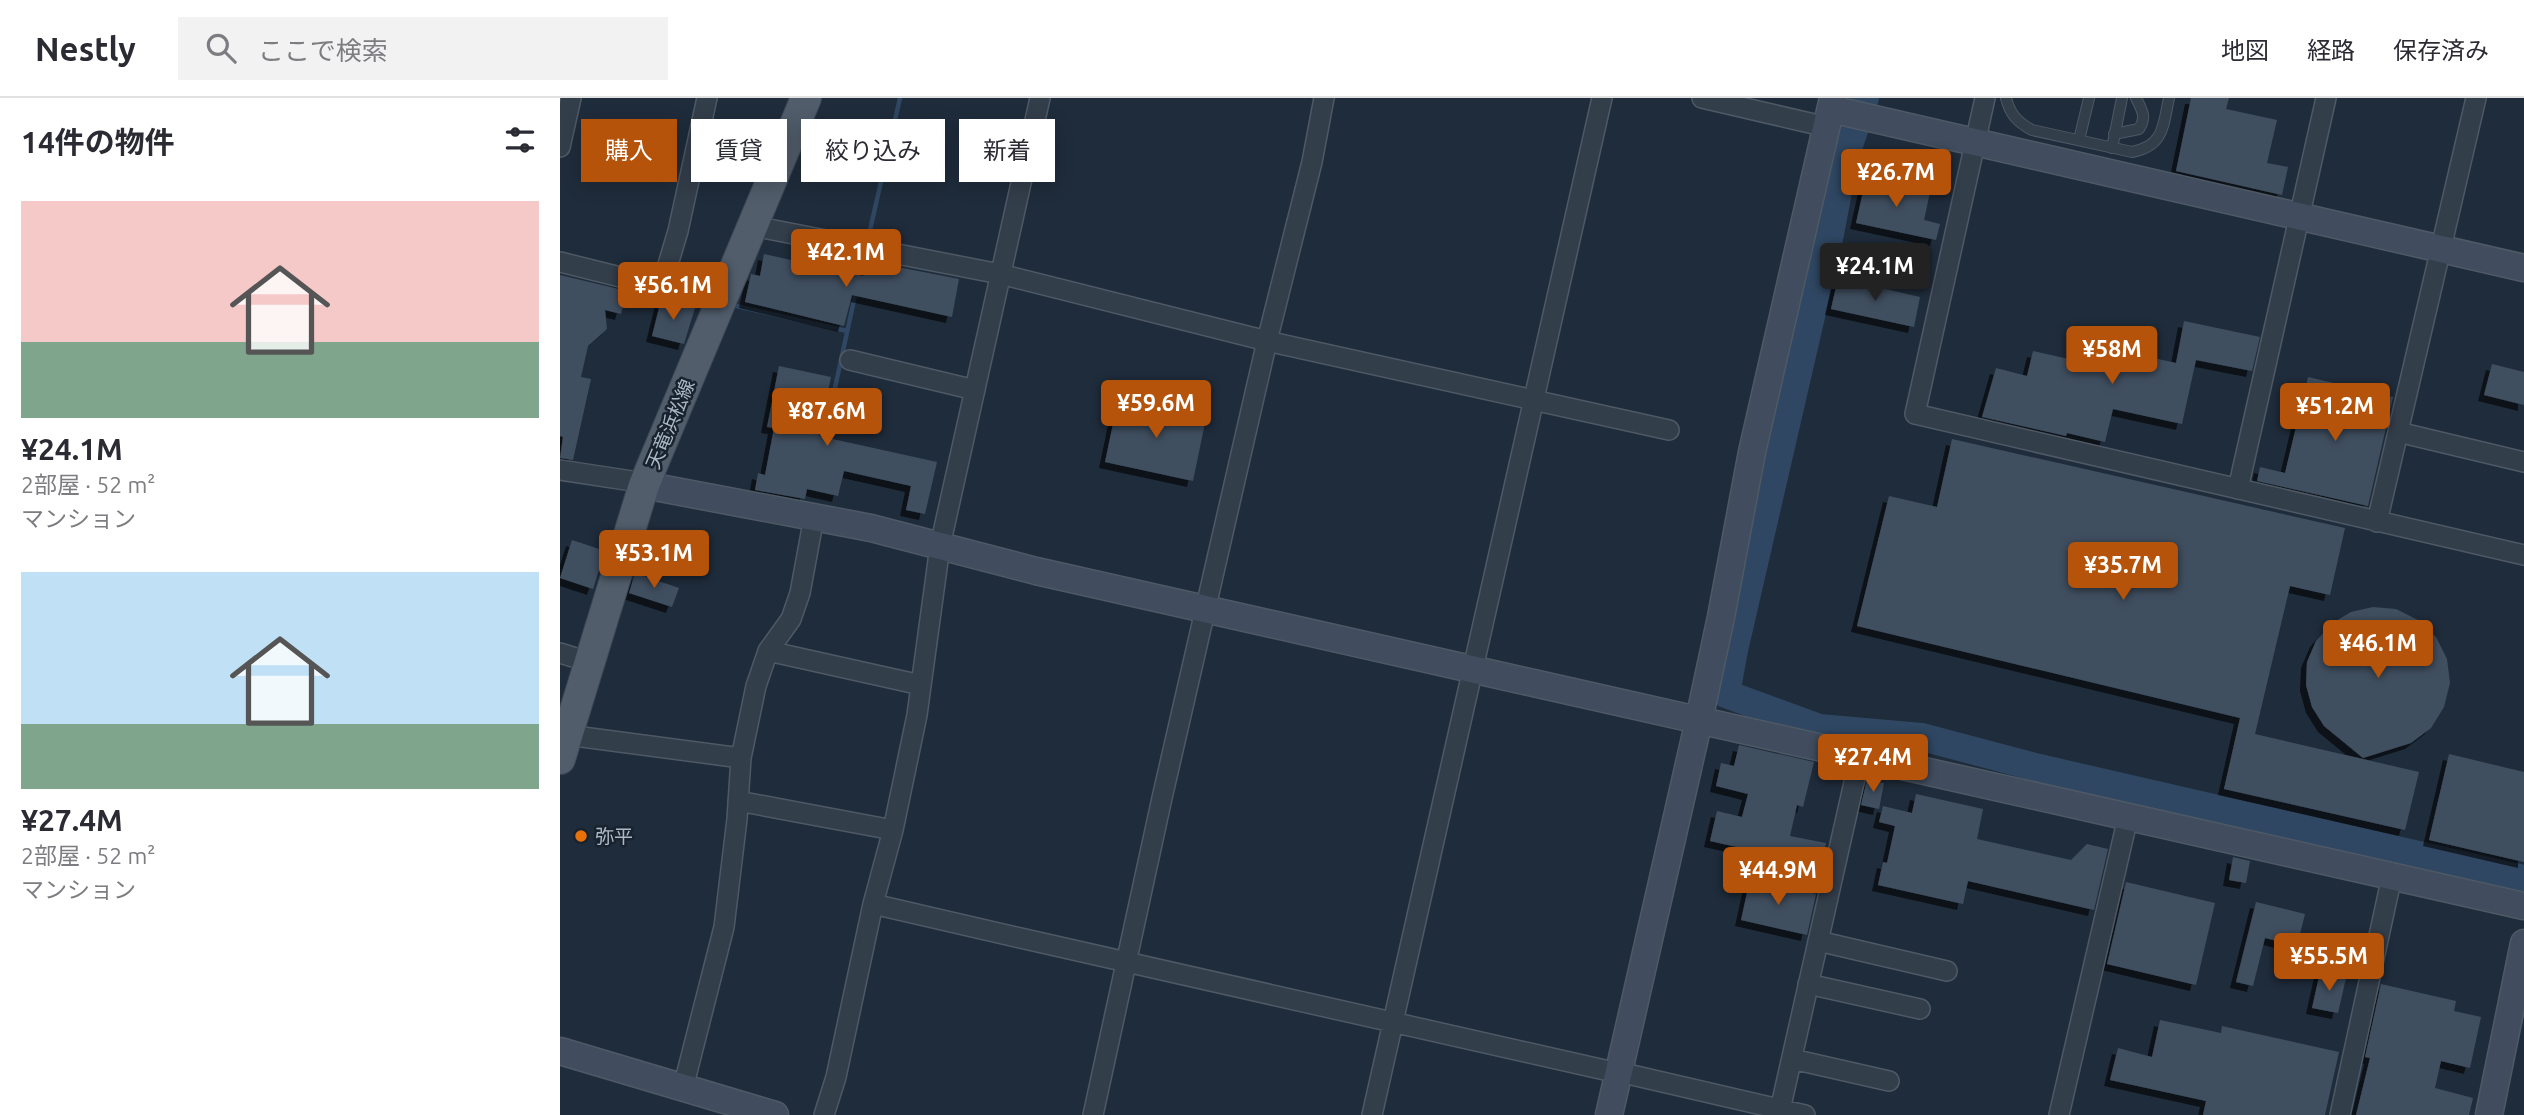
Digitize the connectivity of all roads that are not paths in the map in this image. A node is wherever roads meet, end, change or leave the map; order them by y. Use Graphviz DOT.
graph roads {
  1 [pos="571,98"];
  2 [pos="707,98"];
  3 [pos="806,98"];
  4 [pos="1040,98"];
  5 [pos="1324,98"];
  6 [pos="1602,98"];
  7 [pos="1702,98"];
  8 [pos="1985,98"];
  9 [pos="2006,98"];
  10 [pos="2089,98"];
  11 [pos="2122,98"];
  12 [pos="2136,98"];
  13 [pos="2169,98"];
  14 [pos="2326,98"];
  15 [pos="2476,98"];
  16 [pos="1842,113"];
  17 [pos="2114,134"];
  18 [pos="2079,140"];
  19 [pos="1975,142"];
  20 [pos="560,147"];
  21 [pos="2112,148"];
  22 [pos="2299,217"];
  23 [pos="753,226"];
  24 [pos="2441,248"];
  25 [pos="560,262"];
  26 [pos="2524,268"];
  27 [pos="1000,274"];
  28 [pos="661,288"];
  29 [pos="721,302"];
  30 [pos="1267,341"];
  31 [pos="850,360"];
  32 [pos="975,390"];
  33 [pos="1533,400"];
  34 [pos="1669,430"];
  35 [pos="2398,432"];
  36 [pos="2524,462"];
  37 [pos="560,470"];
  38 [pos="644,485"];
  39 [pos="2238,489"];
  40 [pos="814,517"];
  41 [pos="2377,522"];
  42 [pos="940,546"];
  43 [pos="2524,555"];
  44 [pos="1206,608"];
  45 [pos="768,652"];
  46 [pos="560,653"];
  47 [pos="589,662"];
  48 [pos="1472,668"];
  49 [pos="921,685"];
  50 [pos="1699,720"];
  51 [pos="563,747"];
  52 [pos="1860,757"];
  53 [pos="741,758"];
  54 [pos="738,801"];
  55 [pos="2128,817"];
  56 [pos="894,830"];
  57 [pos="2392,876"];
  58 [pos="873,904"];
  59 [pos="2524,906"];
  60 [pos="1818,941"];
  61 [pos="2524,943"];
  62 [pos="1126,963"];
  63 [pos="1947,971"];
  64 [pos="1808,984"];
  65 [pos="1920,1009"];
  66 [pos="1392,1021"];
  67 [pos="560,1052"];
  68 [pos="1792,1059"];
  69 [pos="1626,1074"];
  70 [pos="1889,1081"];
  71 [pos="683,1088"];
  72 [pos="1780,1110"];
  73 [pos="775,1115"];
  74 [pos="824,1115"];
  75 [pos="1093,1115"];
  76 [pos="1372,1115"];
  77 [pos="1609,1115"];
  78 [pos="1805,1115"];
  79 [pos="2059,1115"];
  80 [pos="2340,1115"];
  81 [pos="2489,1115"];
  1 -- 20 [label="street"];
  2 -- 28 [label="street"];
  3 -- 23 [label="main road, 天竜浜松線"];
  4 -- 27 [label="street"];
  5 -- 30 [label="street"];
  6 -- 33 [label="street"];
  7 -- 16 [label="street"];
  8 -- 19 [label="street"];
  9 -- 18 [label="lane"];
  10 -- 18 [label="lane"];
  11 -- 17 [label="lane"];
  12 -- 17 [label="lane"];
  13 -- 21 [label="lane"];
  14 -- 22 [label="street"];
  15 -- 24 [label="street"];
  16 -- 19 [label="street"];
  16 -- 50 [label="street"];
  17 -- 21 [label="lane"];
  18 -- 21 [label="lane"];
  19 -- 22 [label="street"];
  19 -- 39 [label="street"];
  22 -- 24 [label="street"];
  22 -- 39 [label="street"];
  23 -- 27 [label="street"];
  23 -- 29 [label="main road, 天竜浜松線"];
  24 -- 26 [label="street"];
  24 -- 35 [label="street"];
  25 -- 28 [label="street"];
  27 -- 30 [label="street"];
  27 -- 32 [label="street"];
  28 -- 29 [label="street"];
  29 -- 38 [label="main road, 天竜浜松線"];
  30 -- 33 [label="street"];
  30 -- 44 [label="street"];
  31 -- 32 [label="street"];
  32 -- 42 [label="street"];
  33 -- 34 [label="street"];
  33 -- 48 [label="street"];
  35 -- 36 [label="street"];
  35 -- 41 [label="street"];
  37 -- 38 [label="street"];
  38 -- 40 [label="street"];
  38 -- 47 [label="main road, 天竜浜松線"];
  39 -- 41 [label="street"];
  40 -- 42 [label="street"];
  40 -- 45 [label="street"];
  41 -- 43 [label="street"];
  42 -- 44 [label="street"];
  42 -- 49 [label="street"];
  44 -- 48 [label="street"];
  44 -- 62 [label="street"];
  45 -- 49 [label="street"];
  45 -- 53 [label="street"];
  46 -- 47 [label="street"];
  47 -- 51 [label="main road, 天竜浜松線"];
  48 -- 50 [label="street"];
  48 -- 66 [label="street"];
  49 -- 56 [label="street"];
  50 -- 52 [label="street"];
  50 -- 69 [label="street"];
  51 -- 53 [label="street"];
  52 -- 55 [label="street"];
  52 -- 60 [label="street"];
  53 -- 54 [label="street"];
  54 -- 56 [label="street"];
  54 -- 71 [label="street"];
  55 -- 57 [label="street"];
  55 -- 79 [label="street"];
  56 -- 58 [label="street"];
  57 -- 59 [label="street"];
  57 -- 80 [label="street"];
  58 -- 62 [label="street"];
  58 -- 74 [label="street"];
  60 -- 63 [label="street"];
  60 -- 64 [label="street"];
  61 -- 81 [label="street"];
  62 -- 66 [label="street"];
  62 -- 75 [label="street"];
  64 -- 65 [label="street"];
  64 -- 68 [label="street"];
  66 -- 69 [label="street"];
  66 -- 76 [label="street"];
  67 -- 71 [label="street"];
  68 -- 70 [label="street"];
  68 -- 72 [label="street"];
  69 -- 72 [label="street"];
  69 -- 77 [label="street"];
  71 -- 73 [label="street"];
  72 -- 78 [label="street"];
}
